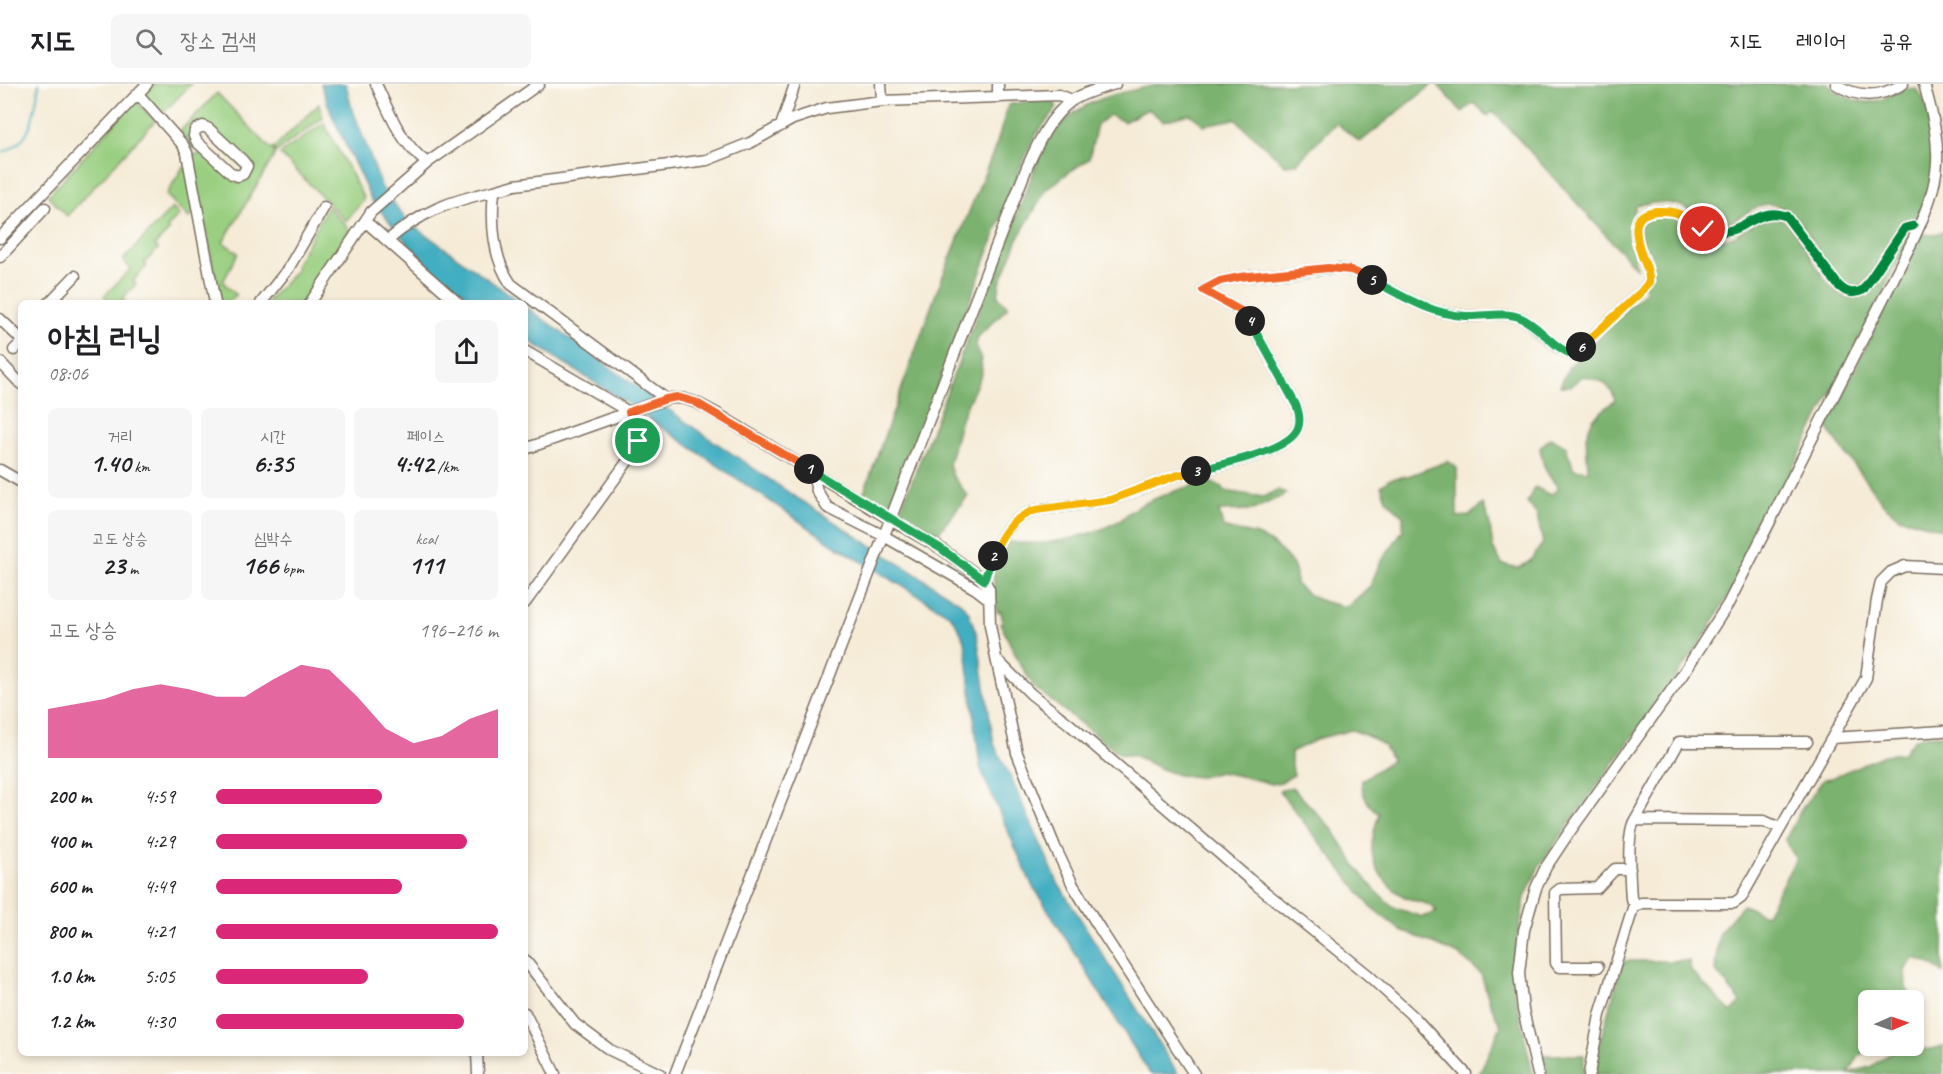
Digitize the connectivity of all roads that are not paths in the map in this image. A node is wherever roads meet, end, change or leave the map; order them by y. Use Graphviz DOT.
graph roads {
  1 [pos="147,84"];
  2 [pos="376,84"];
  3 [pos="539,84"];
  4 [pos="795,84"];
  5 [pos="881,84"];
  6 [pos="998,84"];
  7 [pos="1115,84"];
  8 [pos="1836,84"];
  9 [pos="1903,84"];
  10 [pos="1924,84"];
  11 [pos="138,94"];
  12 [pos="998,97"];
  13 [pos="1072,100"];
  14 [pos="882,101"];
  15 [pos="781,126"];
  16 [pos="206,150"];
  17 [pos="187,153"];
  18 [pos="427,163"];
  19 [pos="494,190"];
  20 [pos="324,207"];
  21 [pos="45,208"];
  22 [pos="368,216"];
  23 [pos="1914,226"];
  24 [pos="391,237"];
  25 [pos="0,238"];
  26 [pos="0,257"];
  27 [pos="75,276"];
  28 [pos="52,300"];
  29 [pos="214,300"];
  30 [pos="263,300"];
  31 [pos="312,300"];
  32 [pos="455,300"];
  33 [pos="0,319"];
  34 [pos="18,343"];
  35 [pos="528,353"];
  36 [pos="0,362"];
  37 [pos="18,381"];
  38 [pos="663,400"];
  39 [pos="632,411"];
  40 [pos="528,448"];
  41 [pos="0,470"];
  42 [pos="812,471"];
  43 [pos="18,480"];
  44 [pos="891,520"];
  45 [pos="884,536"];
  46 [pos="1943,568"];
  47 [pos="984,580"];
  48 [pos="528,599"];
  49 [pos="989,599"];
  50 [pos="996,658"];
  51 [pos="1943,731"];
  52 [pos="1832,738"];
  53 [pos="1807,742"];
  54 [pos="1635,820"];
  55 [pos="1780,828"];
  56 [pos="1630,869"];
  57 [pos="1637,905"];
  58 [pos="528,964"];
  59 [pos="1598,967"];
  60 [pos="528,1019"];
  61 [pos="477,1056"];
  62 [pos="478,1074"];
  63 [pos="555,1074"];
  64 [pos="660,1074"];
  65 [pos="675,1074"];
  66 [pos="1194,1074"];
  67 [pos="1466,1074"];
  68 [pos="1538,1074"];
  69 [pos="1589,1074"];
  1 -- 11 [label="street"];
  2 -- 18 [label="street"];
  3 -- 18 [label="street"];
  4 -- 15 [label="street"];
  5 -- 14 [label="street"];
  6 -- 12 [label="street"];
  7 -- 13 [label="street"];
  8 -- 9 [label="street"];
  10 -- 68 [label="street"];
  11 -- 17 [label="street"];
  11 -- 25 [label="street"];
  12 -- 13 [label="street"];
  12 -- 14 [label="street"];
  13 -- 44 [label="street"];
  14 -- 15 [label="street"];
  15 -- 19 [label="street"];
  16 -- 16 [label="street"];
  16 -- 17 [label="street"];
  17 -- 29 [label="street"];
  18 -- 22 [label="street"];
  19 -- 24 [label="street"];
  19 -- 38 [label="street"];
  20 -- 30 [label="street"];
  21 -- 26 [label="street"];
  22 -- 24 [label="street"];
  22 -- 31 [label="street"];
  23 -- 47 [label="street"];
  24 -- 32 [label="street"];
  27 -- 28 [label="street"];
  33 -- 34 [label="street"];
  35 -- 39 [label="street"];
  36 -- 37 [label="street"];
  38 -- 39 [label="street"];
  38 -- 42 [label="street"];
  39 -- 40 [label="street"];
  39 -- 48 [label="street"];
  41 -- 43 [label="street"];
  42 -- 44 [label="street"];
  42 -- 45 [label="street"];
  44 -- 45 [label="street"];
  44 -- 47 [label="street"];
  45 -- 49 [label="street"];
  45 -- 65 [label="street"];
  46 -- 52 [label="street"];
  47 -- 49 [label="street"];
  49 -- 50 [label="street"];
  50 -- 66 [label="street"];
  50 -- 67 [label="street"];
  51 -- 52 [label="street"];
  52 -- 55 [label="street"];
  53 -- 54 [label="street"];
  54 -- 55 [label="street"];
  54 -- 56 [label="street"];
  55 -- 57 [label="street"];
  56 -- 57 [label="street"];
  56 -- 59 [label="street"];
  57 -- 69 [label="street"];
  58 -- 64 [label="street"];
  60 -- 63 [label="street"];
  61 -- 62 [label="street"];
}
